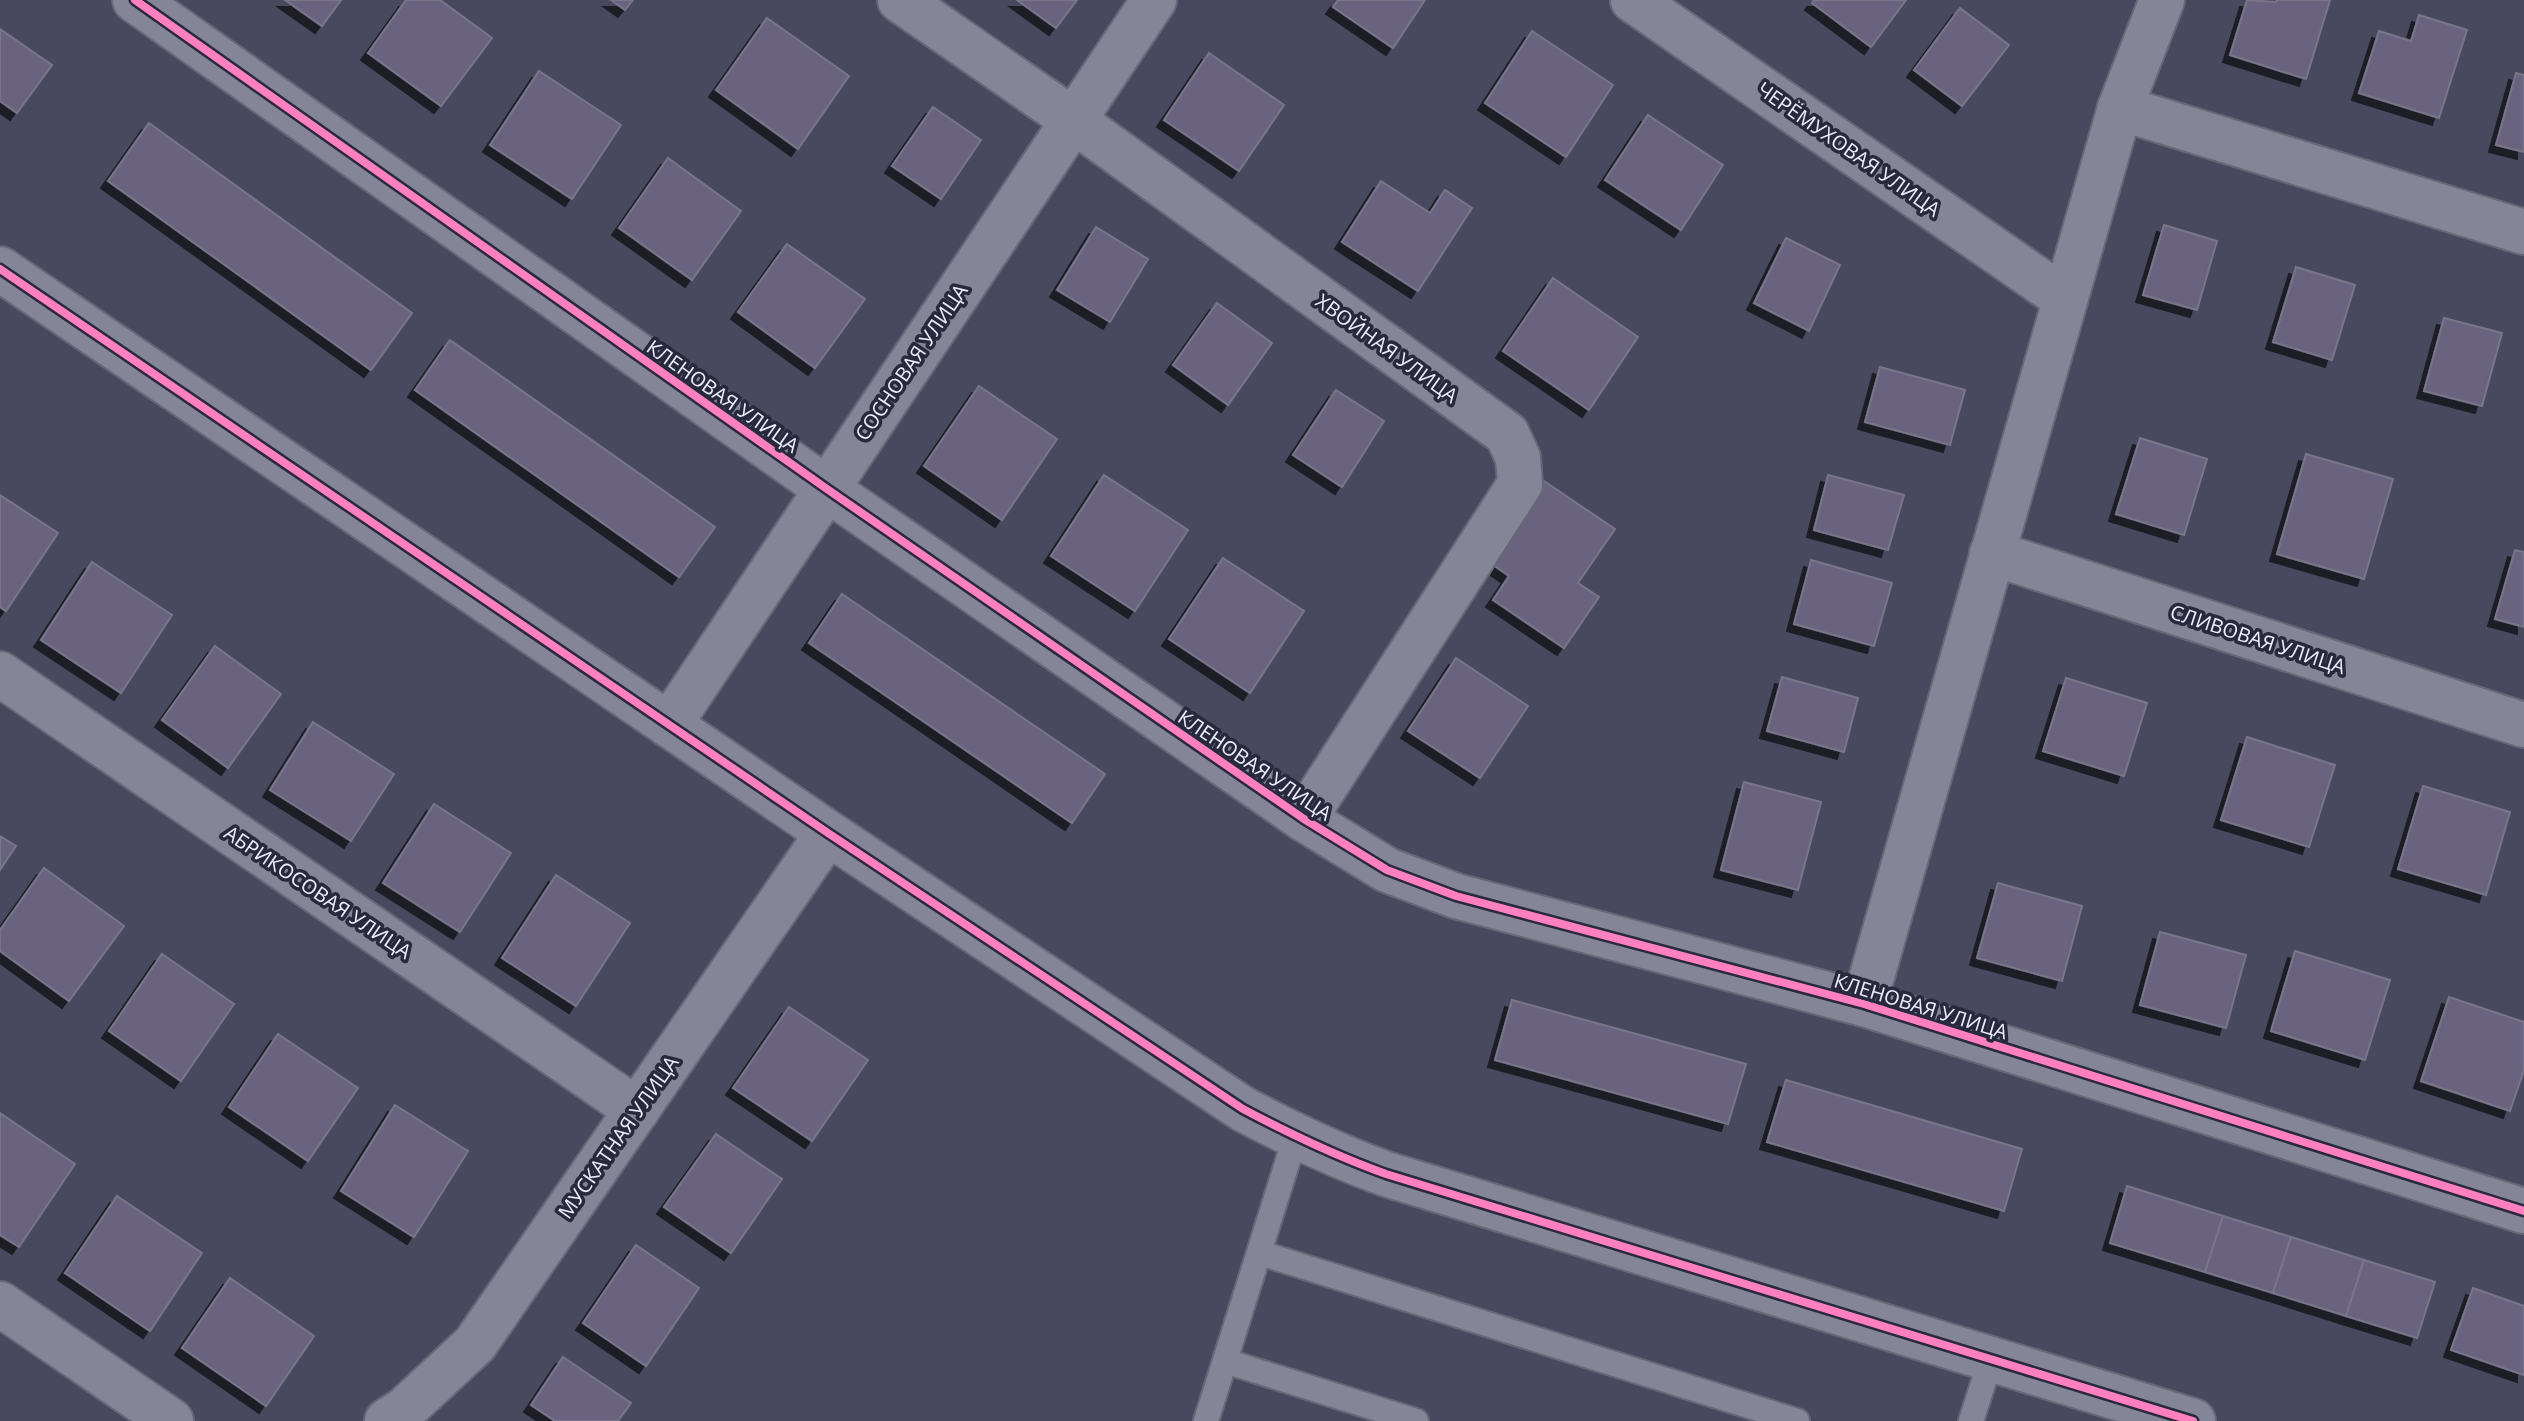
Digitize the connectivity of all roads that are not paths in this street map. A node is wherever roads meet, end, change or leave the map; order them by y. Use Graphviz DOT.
graph roads {
  1 [pos="135,0"];
  2 [pos="900,0"];
  3 [pos="1154,0"];
  4 [pos="1633,0"];
  5 [pos="2162,0"];
  6 [pos="2120,108"];
  7 [pos="1073,120"];
  8 [pos="2524,232"];
  9 [pos="0,269"];
  10 [pos="2064,298"];
  11 [pos="827,489"];
  12 [pos="1992,553"];
  13 [pos="0,674"];
  14 [pos="669,725"];
  15 [pos="2524,725"];
  16 [pos="1304,819"];
  17 [pos="828,833"];
  18 [pos="1864,1004"];
  19 [pos="637,1110"];
  20 [pos="1295,1138"];
  21 [pos="2524,1211"];
  22 [pos="1260,1253"];
  23 [pos="0,1304"];
  24 [pos="1991,1359"];
  25 [pos="1225,1361"];
  26 [pos="171,1421"];
  27 [pos="387,1421"];
  28 [pos="1206,1421"];
  29 [pos="1416,1421"];
  30 [pos="1797,1421"];
  31 [pos="1971,1421"];
  32 [pos="2193,1421"];
  1 -- 11 [label="street, КЛЕНОВАЯ УЛИЦА"];
  2 -- 7 [label="street, ХВОЙНАЯ УЛИЦА"];
  3 -- 7 [label="street, СОСНОВАЯ УЛИЦА"];
  4 -- 10 [label="street, ЧЕРЁМУХОВАЯ УЛИЦА"];
  5 -- 6 [label="street"];
  6 -- 8 [label="street"];
  6 -- 10 [label="street"];
  7 -- 11 [label="street, СОСНОВАЯ УЛИЦА"];
  7 -- 16 [label="street, ХВОЙНАЯ УЛИЦА"];
  9 -- 14 [label="street"];
  10 -- 12 [label="street"];
  11 -- 14 [label="street, СОСНОВАЯ УЛИЦА"];
  11 -- 16 [label="street, КЛЕНОВАЯ УЛИЦА"];
  12 -- 15 [label="street, СЛИВОВАЯ УЛИЦА"];
  12 -- 18 [label="street"];
  13 -- 19 [label="street, АБРИКОСОВАЯ УЛИЦА"];
  14 -- 17 [label="street"];
  16 -- 18 [label="street, КЛЕНОВАЯ УЛИЦА"];
  17 -- 19 [label="street, МУСКАТНАЯ УЛИЦА"];
  17 -- 20 [label="street"];
  18 -- 21 [label="street, КЛЕНОВАЯ УЛИЦА"];
  19 -- 27 [label="street, МУСКАТНАЯ УЛИЦА"];
  20 -- 22 [label="lane"];
  20 -- 24 [label="street"];
  22 -- 25 [label="lane"];
  22 -- 30 [label="lane"];
  23 -- 26 [label="street"];
  24 -- 31 [label="lane"];
  24 -- 32 [label="street"];
  25 -- 28 [label="lane"];
  25 -- 29 [label="lane"];
}
